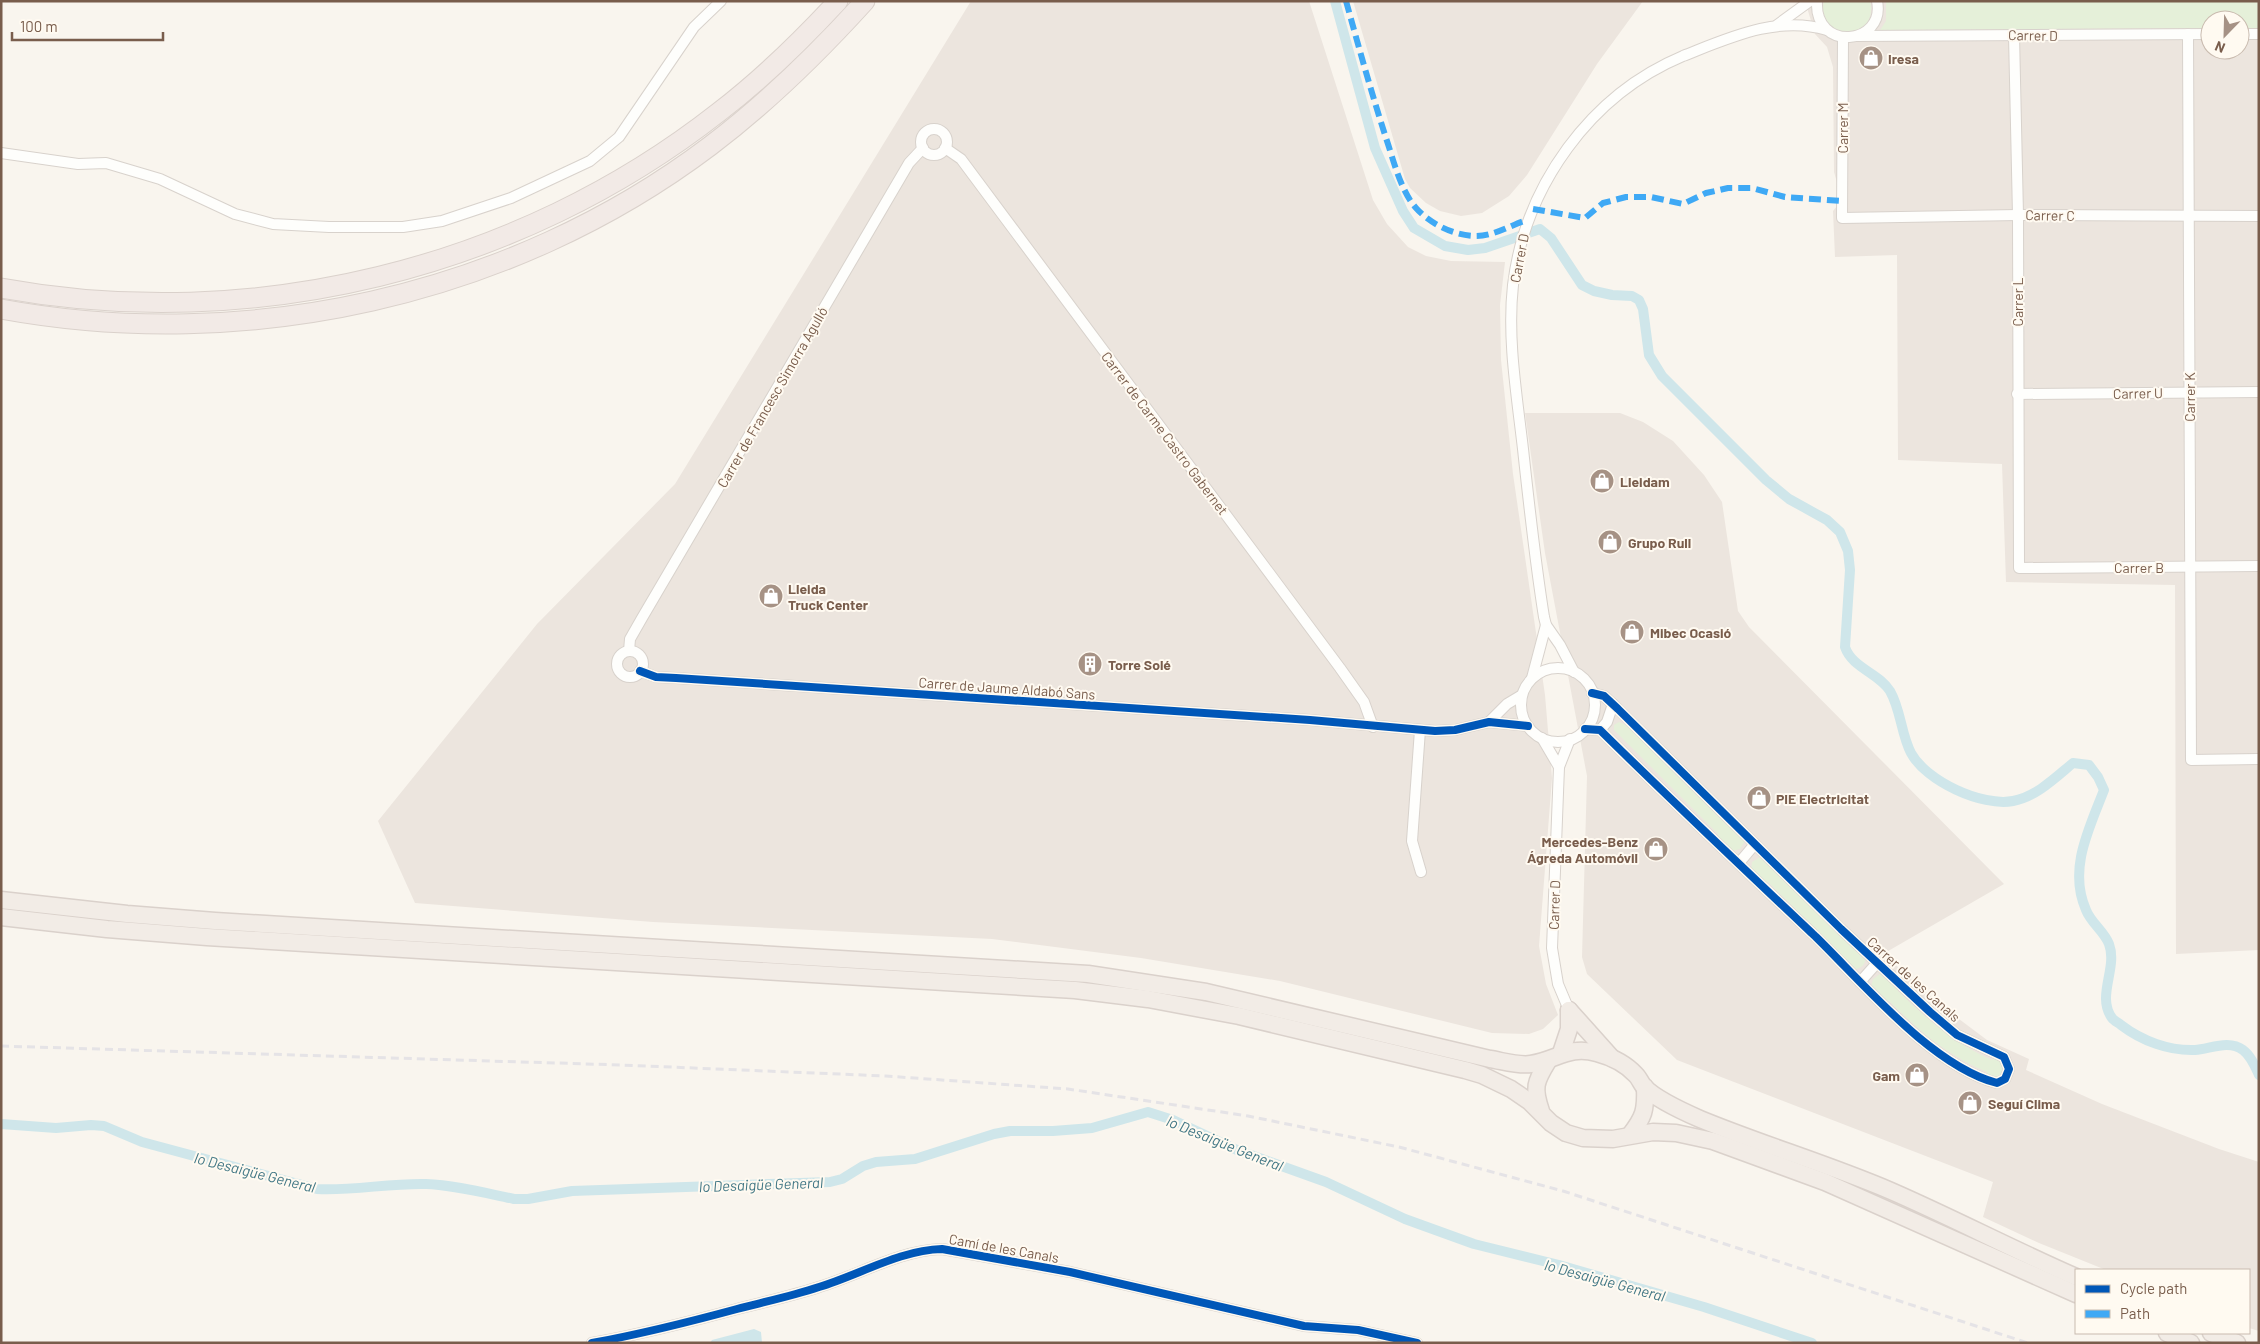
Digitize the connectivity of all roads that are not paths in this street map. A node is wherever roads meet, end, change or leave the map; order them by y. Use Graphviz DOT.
graph roads {
  1 [pos="721,1"];
  2 [pos="838,1"];
  3 [pos="865,1"];
  4 [pos="1810,1"];
  5 [pos="1817,1"];
  6 [pos="1877,1"];
  7 [pos="1777,25"];
  8 [pos="1827,30"];
  9 [pos="2188,34"];
  10 [pos="2200,34"];
  11 [pos="2014,35"];
  12 [pos="1856,36"];
  13 [pos="1843,38"];
  14 [pos="923,148"];
  15 [pos="945,148"];
  16 [pos="1,153"];
  17 [pos="2018,215"];
  18 [pos="2259,216"];
  19 [pos="2188,217"];
  20 [pos="1842,218"];
  21 [pos="1,288"];
  22 [pos="1,309"];
  23 [pos="2259,392"];
  24 [pos="2189,393"];
  25 [pos="2016,394"];
  26 [pos="2259,566"];
  27 [pos="2190,567"];
  28 [pos="2018,568"];
  29 [pos="1546,625"];
  30 [pos="629,651"];
  31 [pos="640,671"];
  32 [pos="1574,672"];
  33 [pos="1532,678"];
  34 [pos="1592,693"];
  35 [pos="1522,695"];
  36 [pos="1613,704"];
  37 [pos="1488,722"];
  38 [pos="1528,726"];
  39 [pos="1373,727"];
  40 [pos="1585,729"];
  41 [pos="1420,730"];
  42 [pos="1600,730"];
  43 [pos="1542,738"];
  44 [pos="1570,739"];
  45 [pos="2259,759"];
  46 [pos="1559,767"];
  47 [pos="1755,844"];
  48 [pos="1739,863"];
  49 [pos="1422,872"];
  50 [pos="1,900"];
  51 [pos="1,917"];
  52 [pos="1878,963"];
  53 [pos="1860,982"];
  54 [pos="1568,1010"];
  55 [pos="1554,1057"];
  56 [pos="1612,1058"];
  57 [pos="1644,1088"];
  58 [pos="1542,1113"];
  59 [pos="1630,1135"];
  60 [pos="2075,1277"];
  61 [pos="2075,1294"];
  62 [pos="2169,1334"];
  63 [pos="2214,1334"];
  64 [pos="592,1343"];
  65 [pos="1417,1343"];
  66 [pos="2191,1343"];
  67 [pos="2237,1343"];
  1 -- 16 [label="street"];
  2 -- 21 [label="highway"];
  3 -- 22 [label="highway"];
  4 -- 7 [label="street, Carrer D"];
  5 -- 8 [label="street"];
  6 -- 12 [label="street"];
  7 -- 8 [label="street, Carrer D"];
  7 -- 29 [label="street, Carrer D"];
  8 -- 13 [label="street, Carrer D"];
  9 -- 10 [label="street, Carrer D"];
  9 -- 11 [label="street, Carrer D"];
  9 -- 19 [label="street, Carrer K"];
  11 -- 12 [label="street, Carrer D"];
  11 -- 17 [label="street, Carrer L"];
  12 -- 13 [label="street, Carrer D"];
  13 -- 20 [label="street, Carrer M"];
  14 -- 15 [label="street"];
  14 -- 15 [label="street"];
  14 -- 30 [label="street, Carrer de Francesc Simorra Agulló"];
  15 -- 39 [label="street, Carrer de Carme Castro Gabernet"];
  17 -- 19 [label="street, Carrer C"];
  17 -- 20 [label="street, Carrer C"];
  17 -- 25 [label="street, Carrer L"];
  18 -- 19 [label="street, Carrer C"];
  19 -- 24 [label="street, Carrer K"];
  23 -- 24 [label="street, Carrer U"];
  24 -- 25 [label="street, Carrer U"];
  24 -- 27 [label="street, Carrer K"];
  25 -- 28 [label="street, Carrer L"];
  26 -- 27 [label="street, Carrer B"];
  27 -- 28 [label="street, Carrer B"];
  27 -- 45 [label="street, Carrer K"];
  29 -- 32 [label="street, Carrer D"];
  29 -- 33 [label="street, Carrer D"];
  30 -- 31 [label="street"];
  30 -- 31 [label="street"];
  31 -- 39 [label="street, Carrer de Jaume Aldabó Sans"];
  32 -- 33 [label="street"];
  32 -- 34 [label="street"];
  33 -- 35 [label="street"];
  34 -- 36 [label="street, Carrer de les Canals"];
  34 -- 40 [label="street"];
  35 -- 37 [label="street"];
  35 -- 38 [label="street"];
  36 -- 42 [label="street"];
  36 -- 47 [label="street, Carrer de les Canals"];
  37 -- 38 [label="street"];
  37 -- 41 [label="street, Carrer de Jaume Aldabó Sans"];
  38 -- 43 [label="street"];
  39 -- 41 [label="street, Carrer de Jaume Aldabó Sans"];
  40 -- 42 [label="street"];
  40 -- 44 [label="street"];
  41 -- 49 [label="street"];
  42 -- 48 [label="street, Carrer de les Canals"];
  43 -- 44 [label="street"];
  43 -- 46 [label="street"];
  44 -- 46 [label="street, Carrer D"];
  46 -- 54 [label="street, Carrer D"];
  47 -- 48 [label="street"];
  47 -- 52 [label="street, Carrer de les Canals"];
  48 -- 53 [label="street, Carrer de les Canals"];
  50 -- 55 [label="highway"];
  51 -- 58 [label="highway"];
  52 -- 53 [label="street, Carrer de les Canals"];
  52 -- 53 [label="street, Carrer de les Canals"];
  54 -- 55 [label="highway"];
  54 -- 56 [label="highway"];
  55 -- 56 [label="highway"];
  55 -- 58 [label="highway"];
  56 -- 57 [label="highway"];
  57 -- 59 [label="highway"];
  57 -- 60 [label="highway"];
  58 -- 59 [label="highway"];
  59 -- 61 [label="highway"];
  62 -- 66 [label="highway"];
  63 -- 67 [label="highway"];
  64 -- 65 [label="street, Camí de les Canals"];
}
